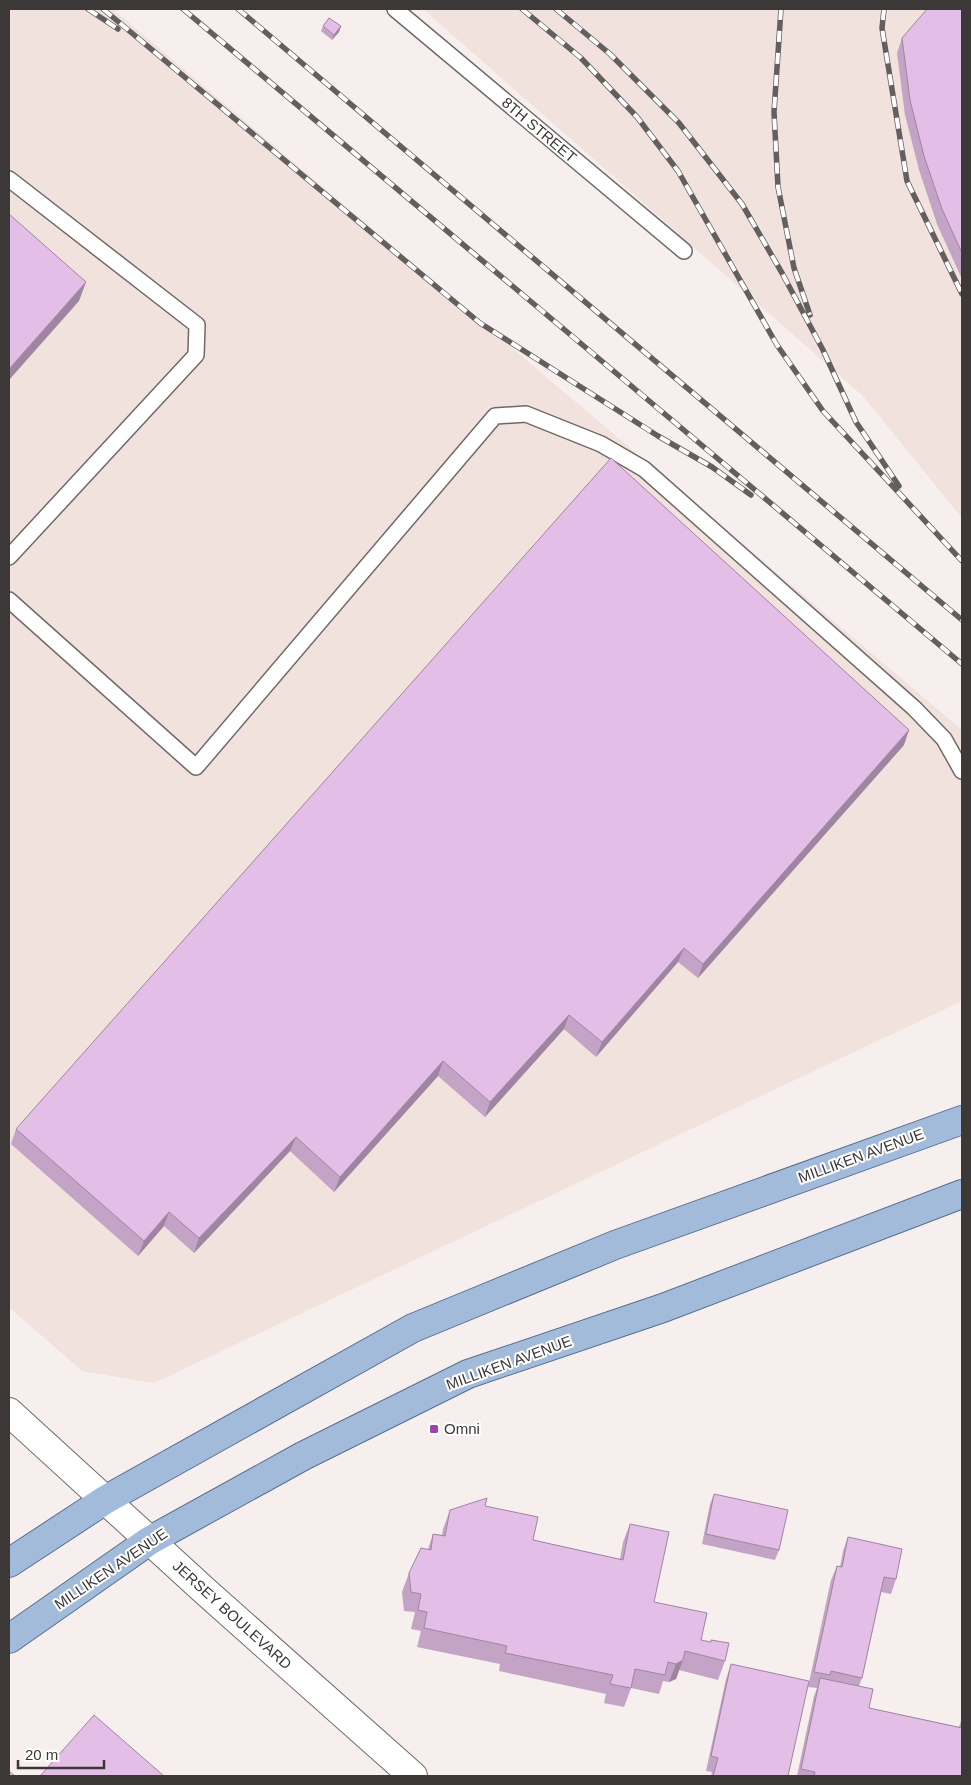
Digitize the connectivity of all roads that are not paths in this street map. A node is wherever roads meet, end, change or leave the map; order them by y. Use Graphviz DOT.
graph roads {
  1 [pos="395,9"];
  2 [pos="9,179"];
  3 [pos="684,251"];
  4 [pos="9,557"];
  5 [pos="9,600"];
  6 [pos="962,771"];
  7 [pos="962,1120"];
  8 [pos="962,1194"];
  9 [pos="9,1412"];
  10 [pos="105,1500"];
  11 [pos="149,1541"];
  12 [pos="9,1563"];
  13 [pos="9,1639"];
  14 [pos="413,1776"];
  1 -- 3 [label="lane, 8TH STREET"];
  2 -- 4 [label="lane"];
  5 -- 6 [label="lane"];
  7 -- 10 [label="main road, MILLIKEN AVENUE"];
  8 -- 11 [label="main road, MILLIKEN AVENUE"];
  9 -- 10 [label="street, JERSEY BOULEVARD"];
  10 -- 11 [label="street, JERSEY BOULEVARD"];
  10 -- 12 [label="main road, MILLIKEN AVENUE"];
  11 -- 13 [label="main road, MILLIKEN AVENUE"];
  11 -- 14 [label="street, JERSEY BOULEVARD"];
}
